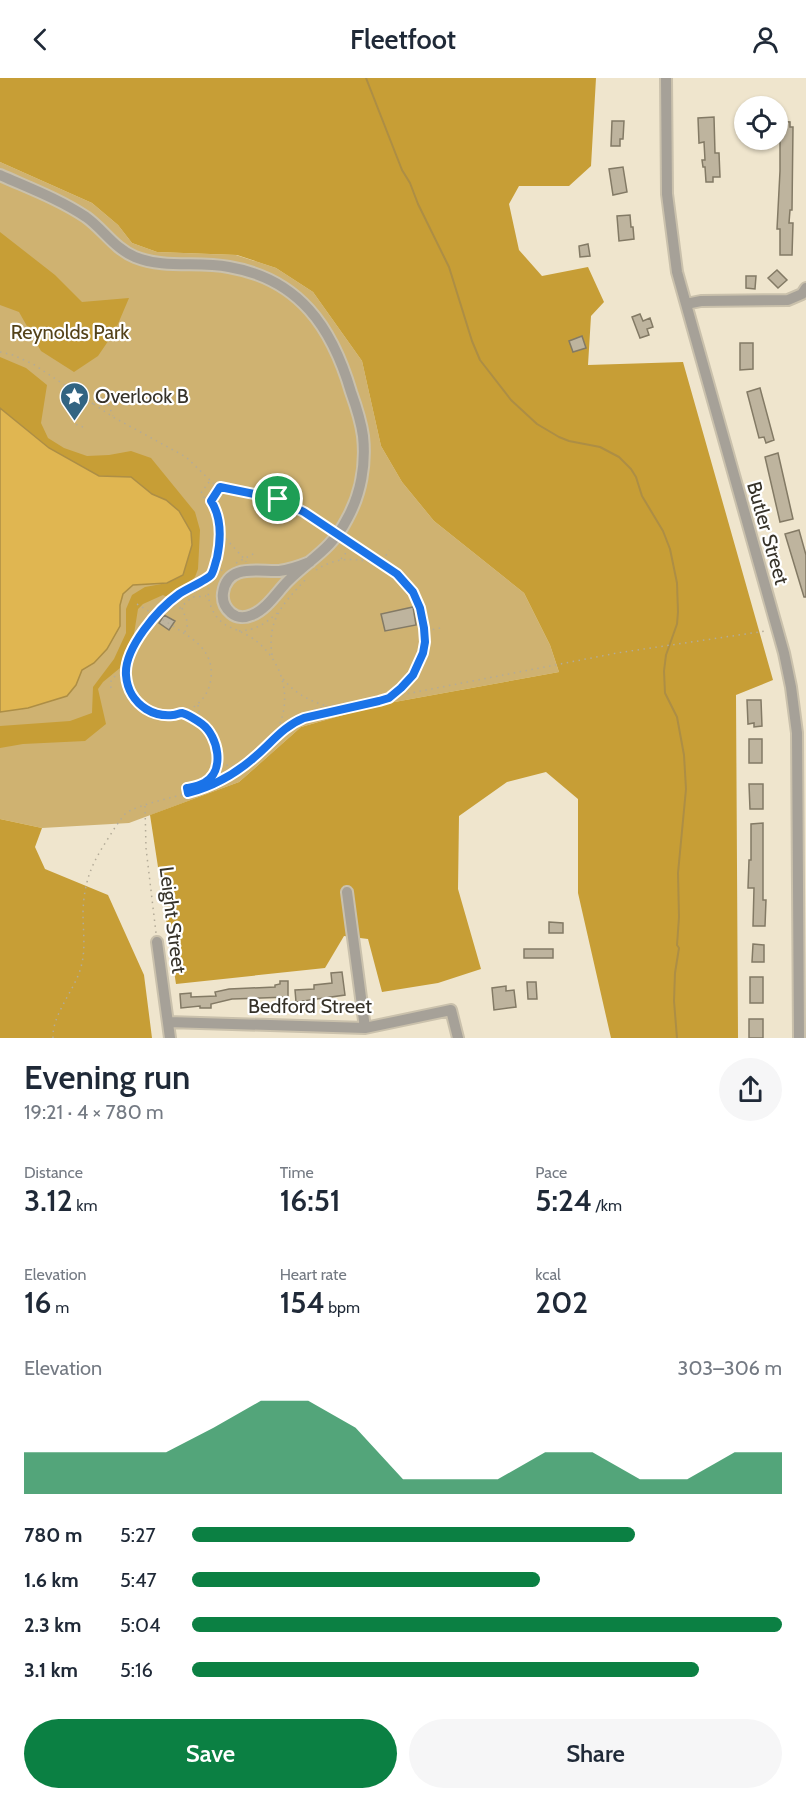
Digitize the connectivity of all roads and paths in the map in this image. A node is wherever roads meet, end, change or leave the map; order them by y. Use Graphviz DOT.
graph roads {
  1 [pos="666,78"];
  2 [pos="0,175"];
  3 [pos="806,288"];
  4 [pos="686,304"];
  5 [pos="0,352"];
  6 [pos="85,399"];
  7 [pos="92,404"];
  8 [pos="113,417"];
  9 [pos="84,427"];
  10 [pos="209,481"];
  11 [pos="220,487"];
  12 [pos="211,501"];
  13 [pos="221,534"];
  14 [pos="338,534"];
  15 [pos="352,544"];
  16 [pos="349,548"];
  17 [pos="389,550"];
  18 [pos="255,553"];
  19 [pos="245,559"];
  20 [pos="340,560"];
  21 [pos="373,563"];
  22 [pos="381,563"];
  23 [pos="311,567"];
  24 [pos="379,567"];
  25 [pos="249,570"];
  26 [pos="211,576"];
  27 [pos="307,578"];
  28 [pos="194,585"];
  29 [pos="196,596"];
  30 [pos="208,596"];
  31 [pos="137,604"];
  32 [pos="167,604"];
  33 [pos="182,607"];
  34 [pos="277,612"];
  35 [pos="440,628"];
  36 [pos="776,628"];
  37 [pos="239,631"];
  38 [pos="424,631"];
  39 [pos="420,632"];
  40 [pos="184,633"];
  41 [pos="273,657"];
  42 [pos="126,675"];
  43 [pos="282,679"];
  44 [pos="111,688"];
  45 [pos="389,698"];
  46 [pos="198,704"];
  47 [pos="330,706"];
  48 [pos="182,713"];
  49 [pos="200,722"];
  50 [pos="277,728"];
  51 [pos="218,757"];
  52 [pos="237,766"];
  53 [pos="802,767"];
  54 [pos="205,783"];
  55 [pos="188,793"];
  56 [pos="802,796"];
  57 [pos="145,806"];
  58 [pos="347,892"];
  59 [pos="157,942"];
  60 [pos="168,1022"];
  61 [pos="365,1028"];
  62 [pos="53,1038"];
  63 [pos="170,1038"];
  64 [pos="458,1038"];
  65 [pos="799,1038"];
  1 -- 4 [label="street, Butler Street"];
  2 -- 14 [label="street"];
  3 -- 4 [label="street"];
  4 -- 36 [label="street, Butler Street"];
  5 -- 6 [label="path"];
  6 -- 7 [label="path"];
  6 -- 9 [label="path"];
  7 -- 8 [label="path"];
  7 -- 8 [label="path"];
  8 -- 10 [label="path"];
  10 -- 11 [label="path"];
  10 -- 12 [label="path"];
  11 -- 12 [label="path"];
  11 -- 14 [label="path"];
  12 -- 13 [label="path"];
  13 -- 19 [label="path"];
  13 -- 26 [label="path"];
  14 -- 15 [label="path"];
  14 -- 23 [label="street"];
  15 -- 16 [label="path"];
  15 -- 22 [label="path"];
  16 -- 20 [label="path"];
  16 -- 21 [label="path"];
  17 -- 22 [label="path"];
  18 -- 19 [label="path"];
  19 -- 25 [label="path"];
  19 -- 26 [label="path"];
  20 -- 21 [label="path"];
  20 -- 23 [label="path"];
  21 -- 24 [label="path"];
  22 -- 24 [label="path"];
  22 -- 38 [label="path"];
  23 -- 25 [label="street"];
  23 -- 25 [label="street"];
  24 -- 39 [label="path"];
  26 -- 28 [label="path"];
  26 -- 30 [label="path"];
  27 -- 34 [label="path"];
  28 -- 29 [label="path"];
  28 -- 32 [label="path"];
  29 -- 30 [label="path"];
  29 -- 33 [label="path"];
  30 -- 37 [label="path"];
  31 -- 40 [label="path, bridge"];
  32 -- 33 [label="path"];
  32 -- 42 [label="path"];
  33 -- 40 [label="path"];
  34 -- 37 [label="path"];
  34 -- 41 [label="path"];
  35 -- 38 [label="path"];
  36 -- 45 [label="path"];
  36 -- 53 [label="street, Butler Street"];
  37 -- 41 [label="path"];
  38 -- 39 [label="path"];
  38 -- 45 [label="path"];
  39 -- 47 [label="path"];
  40 -- 46 [label="path"];
  41 -- 43 [label="path"];
  42 -- 44 [label="path"];
  42 -- 48 [label="path"];
  43 -- 47 [label="path"];
  43 -- 50 [label="path"];
  45 -- 55 [label="path"];
  46 -- 48 [label="path"];
  46 -- 49 [label="path"];
  47 -- 50 [label="path"];
  48 -- 49 [label="path"];
  49 -- 51 [label="path"];
  50 -- 52 [label="path"];
  51 -- 52 [label="path"];
  51 -- 54 [label="path"];
  52 -- 54 [label="path"];
  53 -- 56 [label="street, Butler Street"];
  54 -- 55 [label="path"];
  55 -- 57 [label="path"];
  56 -- 65 [label="street, Butler Street"];
  57 -- 59 [label="path, Leight Street"];
  57 -- 62 [label="path"];
  58 -- 61 [label="street"];
  59 -- 60 [label="street, Leight Street"];
  60 -- 61 [label="street, Bedford Street"];
  60 -- 63 [label="street, Leight Street"];
  61 -- 64 [label="street, Bedford Street"];
}
